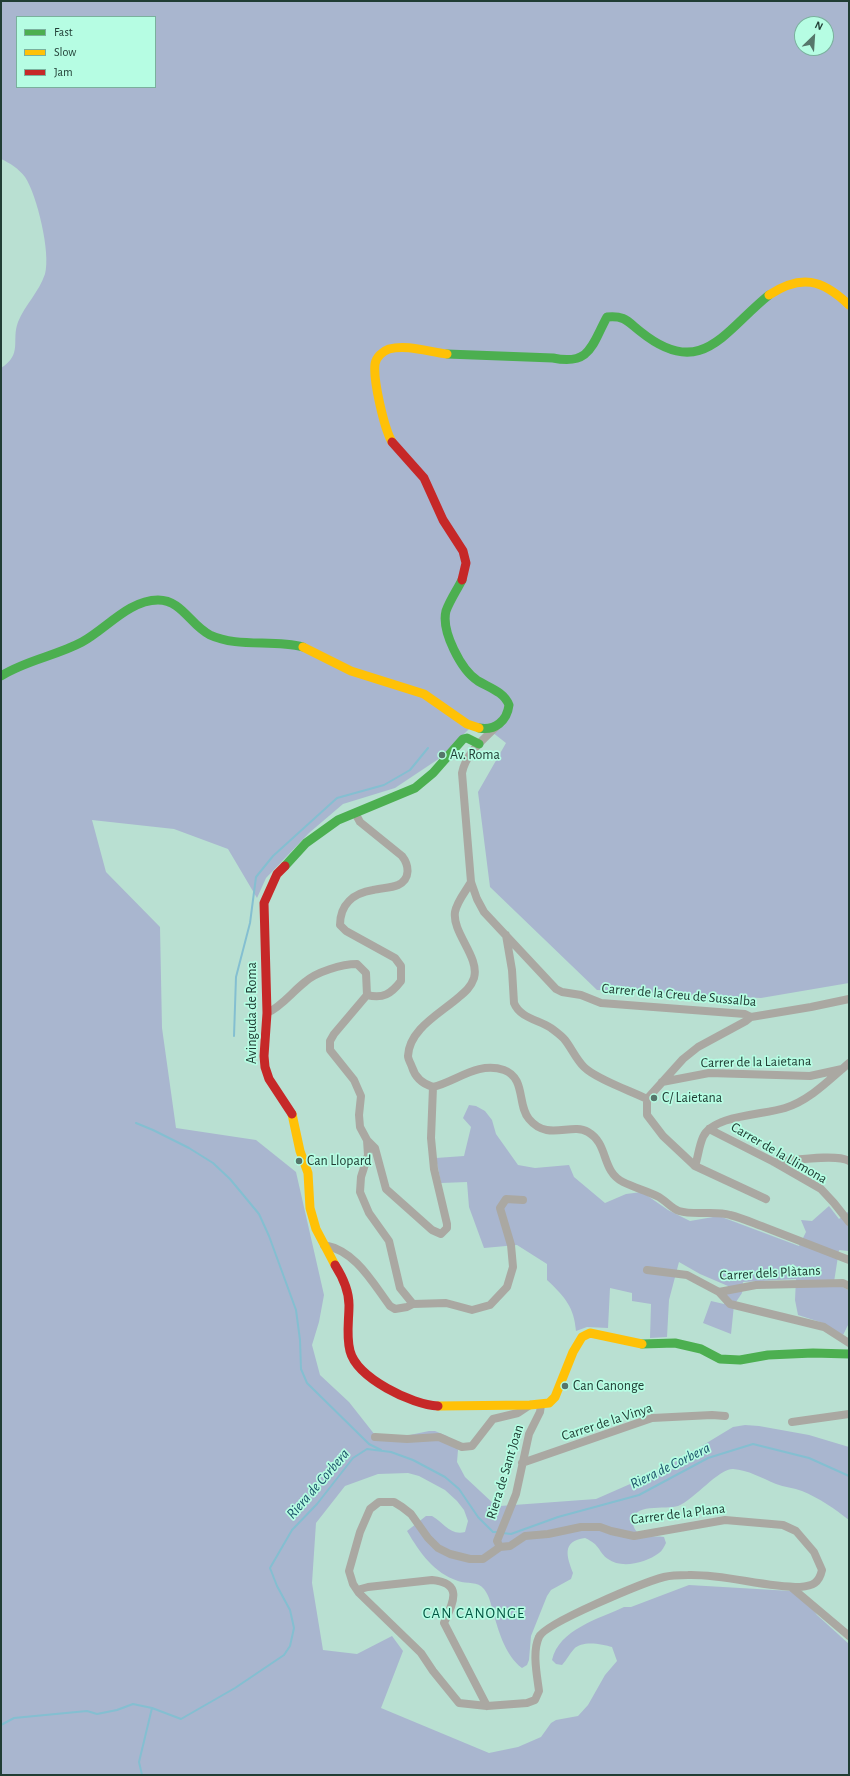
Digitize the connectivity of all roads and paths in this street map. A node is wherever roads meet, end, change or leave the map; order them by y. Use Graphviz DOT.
graph roads {
  1 [pos="849,305"];
  2 [pos="1,676"];
  3 [pos="461,720"];
  4 [pos="500,723"];
  5 [pos="477,729"];
  6 [pos="464,741"];
  7 [pos="480,743"];
  8 [pos="355,813"];
  9 [pos="471,882"];
  10 [pos="506,934"];
  11 [pos="367,995"];
  12 [pos="849,999"];
  13 [pos="266,1013"];
  14 [pos="751,1017"];
  15 [pos="849,1063"];
  16 [pos="845,1069"];
  17 [pos="662,1082"];
  18 [pos="433,1087"];
  19 [pos="647,1100"];
  20 [pos="709,1128"];
  21 [pos="367,1140"];
  22 [pos="847,1158"];
  23 [pos="774,1162"];
  24 [pos="695,1166"];
  25 [pos="766,1199"];
  26 [pos="523,1200"];
  27 [pos="849,1222"];
  28 [pos="324,1245"];
  29 [pos="849,1260"];
  30 [pos="647,1270"];
  31 [pos="849,1286"];
  32 [pos="719,1292"];
  33 [pos="413,1304"];
  34 [pos="849,1343"];
  35 [pos="849,1354"];
  36 [pos="541,1405"];
  37 [pos="530,1406"];
  38 [pos="849,1414"];
  39 [pos="725,1416"];
  40 [pos="792,1422"];
  41 [pos="375,1437"];
  42 [pos="522,1463"];
  43 [pos="498,1544"];
  44 [pos="791,1587"];
  45 [pos="357,1590"];
  46 [pos="849,1636"];
  47 [pos="487,1706"];
  1 -- 4 [label="street"];
  2 -- 3 [label="street"];
  3 -- 5 [label="street"];
  3 -- 6 [label="street"];
  4 -- 5 [label="street"];
  4 -- 7 [label="street, Carrer de la Creu de Sussalba"];
  5 -- 6 [label="street, Avinguda de Roma"];
  5 -- 7 [label="street"];
  6 -- 7 [label="street"];
  6 -- 8 [label="street, Avinguda de Roma"];
  7 -- 9 [label="street, Carrer de la Creu de Sussalba"];
  8 -- 11 [label="street"];
  8 -- 13 [label="street, Avinguda de Roma"];
  9 -- 10 [label="street, Carrer de la Creu de Sussalba"];
  9 -- 18 [label="street"];
  10 -- 14 [label="street, Carrer de la Creu de Sussalba"];
  10 -- 19 [label="street"];
  11 -- 13 [label="street"];
  11 -- 21 [label="street"];
  12 -- 14 [label="street, Carrer de la Creu de Sussalba"];
  13 -- 28 [label="street, Avinguda de Roma"];
  14 -- 17 [label="street"];
  15 -- 16 [label="street"];
  16 -- 17 [label="street, Carrer de la Laietana"];
  16 -- 20 [label="street"];
  17 -- 19 [label="street"];
  18 -- 21 [label="street"];
  18 -- 29 [label="street"];
  19 -- 24 [label="street"];
  20 -- 23 [label="street, Carrer de la Llimona"];
  20 -- 24 [label="street"];
  21 -- 33 [label="street"];
  22 -- 23 [label="street"];
  23 -- 27 [label="street, Carrer de la Llimona"];
  24 -- 25 [label="street"];
  26 -- 33 [label="street"];
  28 -- 33 [label="street"];
  28 -- 37 [label="street, Avinguda de Roma"];
  30 -- 32 [label="street, Carrer dels Plàtans"];
  31 -- 32 [label="street, Carrer dels Plàtans"];
  32 -- 34 [label="street"];
  35 -- 36 [label="street"];
  36 -- 37 [label="street, Avinguda de Roma"];
  36 -- 42 [label="street, Riera de Sant Joan"];
  37 -- 41 [label="street"];
  38 -- 40 [label="street"];
  39 -- 42 [label="street, Carrer de la Vinya"];
  42 -- 43 [label="street, Riera de Sant Joan"];
  43 -- 44 [label="street, Carrer de la Plana"];
  43 -- 45 [label="street, Carrer de la Plana"];
  44 -- 46 [label="street"];
  44 -- 47 [label="street, Carrer de la Plana"];
  45 -- 47 [label="street, Carrer de la Plana"];
  45 -- 47 [label="street"];
}
